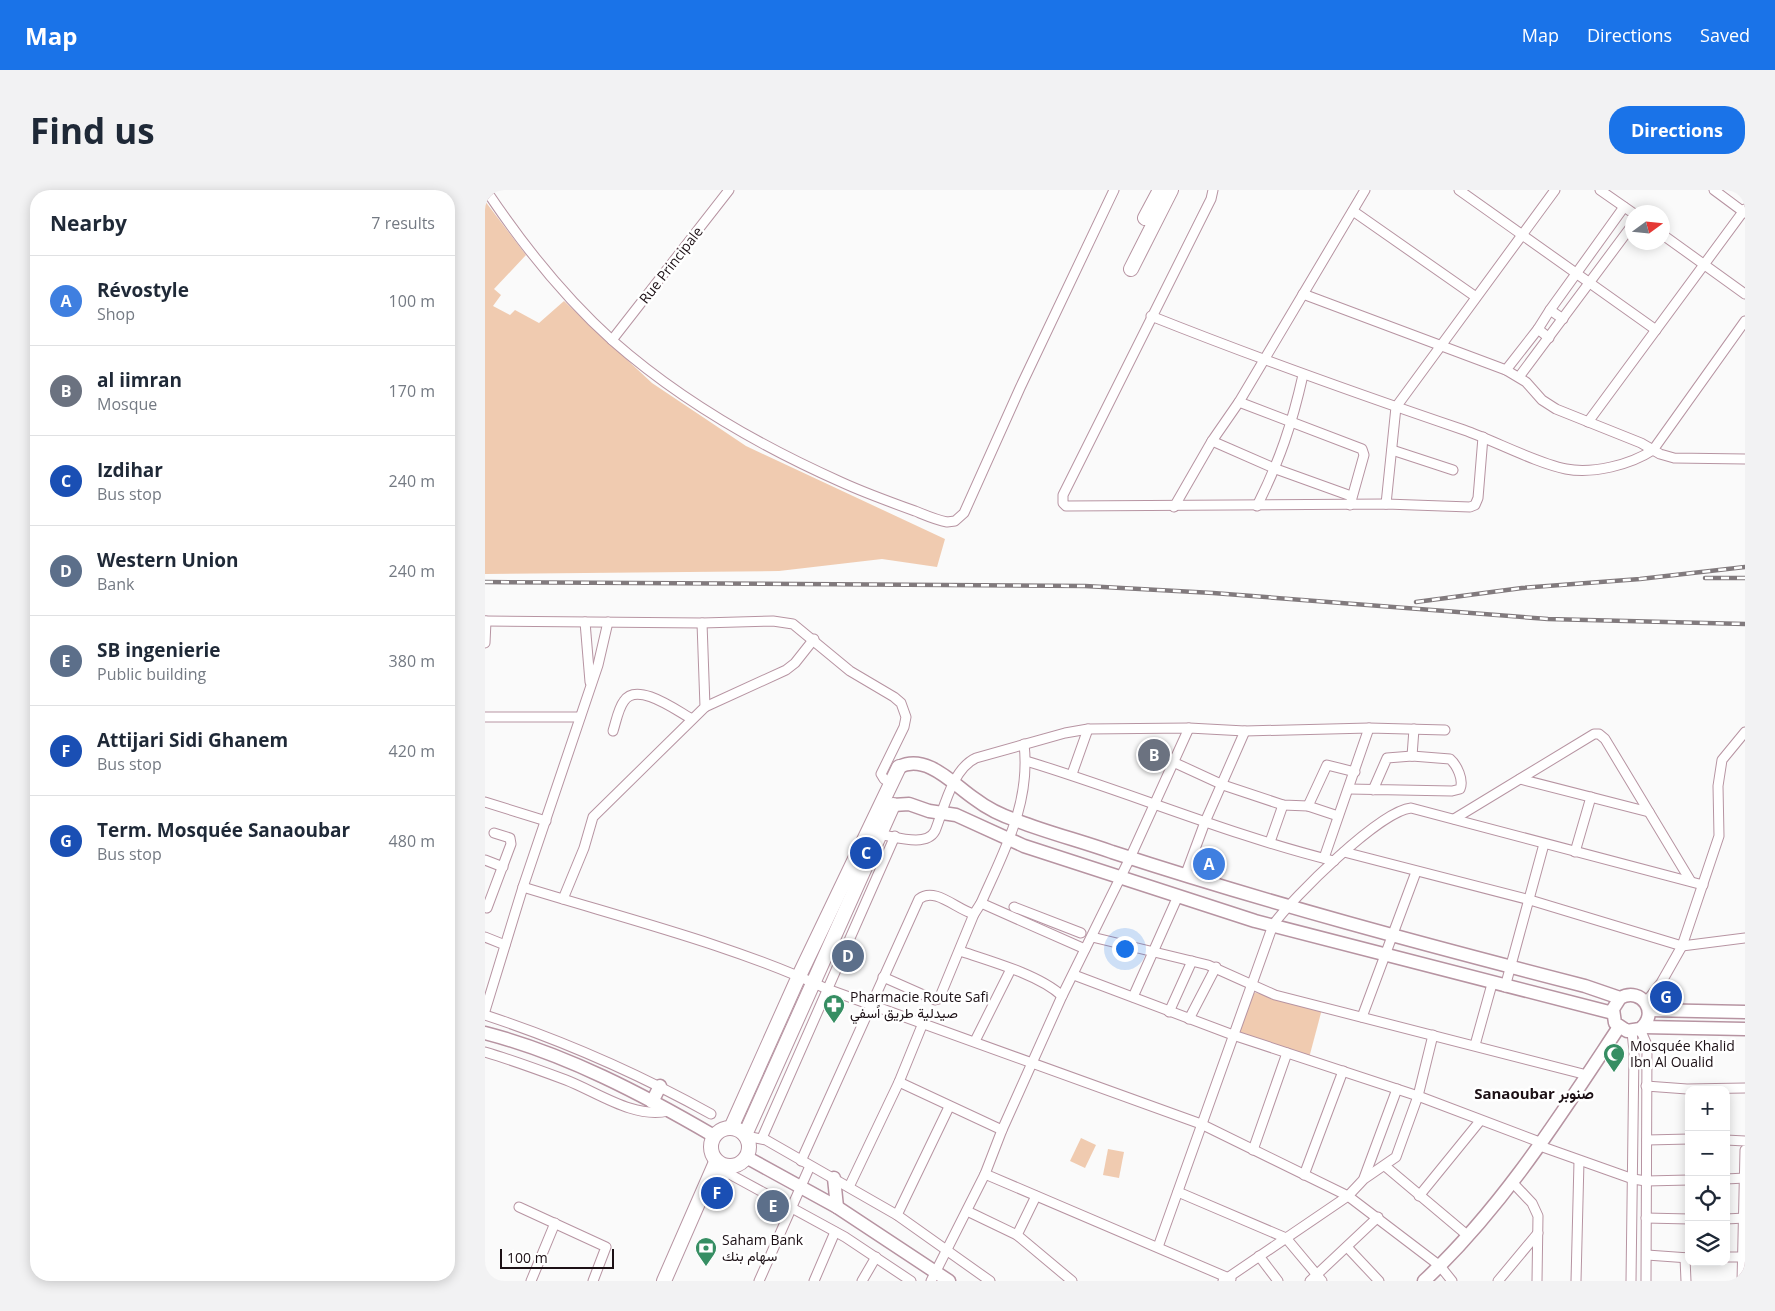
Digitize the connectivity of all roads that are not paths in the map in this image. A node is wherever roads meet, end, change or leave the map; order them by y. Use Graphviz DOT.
graph roads {
  1 [pos="486,190"];
  2 [pos="729,190"];
  3 [pos="1114,190"];
  4 [pos="1160,190"];
  5 [pos="1171,190"];
  6 [pos="1213,190"];
  7 [pos="1365,190"];
  8 [pos="1459,190"];
  9 [pos="1555,190"];
  10 [pos="1600,190"];
  11 [pos="1714,190"];
  12 [pos="1624,207"];
  13 [pos="1353,211"];
  14 [pos="1744,211"];
  15 [pos="1625,234"];
  16 [pos="1522,235"];
  17 [pos="1670,239"];
  18 [pos="1705,264"];
  19 [pos="1576,272"];
  20 [pos="1589,281"];
  21 [pos="1303,294"];
  22 [pos="1745,294"];
  23 [pos="1476,297"];
  24 [pos="1550,310"];
  25 [pos="1151,316"];
  26 [pos="1563,319"];
  27 [pos="1745,321"];
  28 [pos="1538,329"];
  29 [pos="1656,330"];
  30 [pos="1549,338"];
  31 [pos="613,340"];
  32 [pos="1439,346"];
  33 [pos="1264,361"];
  34 [pos="1505,370"];
  35 [pos="1303,375"];
  36 [pos="1519,378"];
  37 [pos="1239,402"];
  38 [pos="1396,407"];
  39 [pos="1292,422"];
  40 [pos="1588,422"];
  41 [pos="1483,437"];
  42 [pos="1212,441"];
  43 [pos="1392,450"];
  44 [pos="1653,450"];
  45 [pos="1745,459"];
  46 [pos="1276,469"];
  47 [pos="1453,470"];
  48 [pos="1351,496"];
  49 [pos="1386,504"];
  50 [pos="1350,505"];
  51 [pos="1257,506"];
  52 [pos="1174,507"];
  53 [pos="485,621"];
  54 [pos="585,622"];
  55 [pos="608,622"];
  56 [pos="702,623"];
  57 [pos="814,639"];
  58 [pos="485,643"];
  59 [pos="590,685"];
  60 [pos="705,707"];
  61 [pos="580,717"];
  62 [pos="692,719"];
  63 [pos="486,720"];
  64 [pos="1189,728"];
  65 [pos="1369,728"];
  66 [pos="1088,729"];
  67 [pos="1414,730"];
  68 [pos="1445,730"];
  69 [pos="613,731"];
  70 [pos="1245,731"];
  71 [pos="1744,736"];
  72 [pos="1024,744"];
  73 [pos="1412,756"];
  74 [pos="1026,761"];
  75 [pos="1173,762"];
  76 [pos="899,767"];
  77 [pos="1355,772"];
  78 [pos="1072,774"];
  79 [pos="1520,778"];
  80 [pos="891,783"];
  81 [pos="955,783"];
  82 [pos="1223,785"];
  83 [pos="1349,789"];
  84 [pos="1373,790"];
  85 [pos="1416,791"];
  86 [pos="1591,797"];
  87 [pos="485,802"];
  88 [pos="1154,804"];
  89 [pos="893,805"];
  90 [pos="1283,805"];
  91 [pos="1308,806"];
  92 [pos="1411,808"];
  93 [pos="1649,812"];
  94 [pos="942,813"];
  95 [pos="1338,816"];
  96 [pos="1453,819"];
  97 [pos="546,821"];
  98 [pos="1017,821"];
  99 [pos="1205,822"];
  100 [pos="494,833"];
  101 [pos="878,834"];
  102 [pos="895,836"];
  103 [pos="1009,840"];
  104 [pos="1270,842"];
  105 [pos="1544,844"];
  106 [pos="1344,852"];
  107 [pos="1575,852"];
  108 [pos="1130,858"];
  109 [pos="1324,858"];
  110 [pos="485,860"];
  111 [pos="1334,861"];
  112 [pos="503,867"];
  113 [pos="1416,872"];
  114 [pos="1185,876"];
  115 [pos="1121,878"];
  116 [pos="1690,880"];
  117 [pos="1703,885"];
  118 [pos="523,887"];
  119 [pos="1178,896"];
  120 [pos="563,899"];
  121 [pos="1530,900"];
  122 [pos="981,904"];
  123 [pos="1286,906"];
  124 [pos="1014,907"];
  125 [pos="487,908"];
  126 [pos="974,914"];
  127 [pos="1051,921"];
  128 [pos="1273,925"];
  129 [pos="1046,932"];
  130 [pos="1081,932"];
  131 [pos="1392,936"];
  132 [pos="485,937"];
  133 [pos="1092,937"];
  134 [pos="1745,938"];
  135 [pos="505,945"];
  136 [pos="1682,946"];
  137 [pos="1085,949"];
  138 [pos="960,951"];
  139 [pos="1153,952"];
  140 [pos="1385,956"];
  141 [pos="1191,961"];
  142 [pos="1216,967"];
  143 [pos="1511,967"];
  144 [pos="1011,969"];
  145 [pos="1074,974"];
  146 [pos="799,976"];
  147 [pos="883,977"];
  148 [pos="812,982"];
  149 [pos="1251,985"];
  150 [pos="1499,985"];
  151 [pos="827,989"];
  152 [pos="1062,996"];
  153 [pos="1133,997"];
  154 [pos="1620,998"];
  155 [pos="871,1005"];
  156 [pos="1647,1006"];
  157 [pos="485,1011"];
  158 [pos="1169,1012"];
  159 [pos="1745,1012"];
  160 [pos="1613,1013"];
  161 [pos="485,1015"];
  162 [pos="1362,1017"];
  163 [pos="1189,1019"];
  164 [pos="923,1023"];
  165 [pos="1619,1027"];
  166 [pos="1638,1029"];
  167 [pos="1745,1029"];
  168 [pos="485,1033"];
  169 [pos="1233,1035"];
  170 [pos="1433,1035"];
  171 [pos="975,1041"];
  172 [pos="1475,1045"];
  173 [pos="485,1052"];
  174 [pos="1287,1053"];
  175 [pos="1034,1062"];
  176 [pos="1343,1071"];
  177 [pos="1587,1076"];
  178 [pos="899,1082"];
  179 [pos="660,1086"];
  180 [pos="1646,1086"];
  181 [pos="1745,1088"];
  182 [pos="1397,1089"];
  183 [pos="1418,1096"];
  184 [pos="651,1102"];
  185 [pos="949,1107"];
  186 [pos="668,1110"];
  187 [pos="711,1114"];
  188 [pos="1480,1121"];
  189 [pos="1201,1124"];
  190 [pos="731,1128"];
  191 [pos="1002,1130"];
  192 [pos="714,1136"];
  193 [pos="745,1136"];
  194 [pos="762,1138"];
  195 [pos="1685,1139"];
  196 [pos="1647,1140"];
  197 [pos="1730,1140"];
  198 [pos="1745,1140"];
  199 [pos="1541,1144"];
  200 [pos="1253,1150"];
  201 [pos="1745,1150"];
  202 [pos="746,1157"];
  203 [pos="801,1161"];
  204 [pos="1579,1161"];
  205 [pos="723,1166"];
  206 [pos="810,1166"];
  207 [pos="1385,1166"];
  208 [pos="985,1174"];
  209 [pos="1304,1175"];
  210 [pos="834,1178"];
  211 [pos="1745,1178"];
  212 [pos="1364,1179"];
  213 [pos="1633,1179"];
  214 [pos="1730,1179"];
  215 [pos="1685,1180"];
  216 [pos="1646,1181"];
  217 [pos="1513,1182"];
  218 [pos="801,1187"];
  219 [pos="849,1187"];
  220 [pos="1179,1192"];
  221 [pos="1036,1196"];
  222 [pos="1348,1196"];
  223 [pos="1419,1196"];
  224 [pos="519,1207"];
  225 [pos="837,1207"];
  226 [pos="791,1208"];
  227 [pos="967,1211"];
  228 [pos="897,1214"];
  229 [pos="1378,1217"];
  230 [pos="1646,1218"];
  231 [pos="1745,1218"];
  232 [pos="1685,1219"];
  233 [pos="1730,1219"];
  234 [pos="555,1223"];
  235 [pos="835,1232"];
  236 [pos="1538,1233"];
  237 [pos="1017,1235"];
  238 [pos="1467,1236"];
  239 [pos="1286,1238"];
  240 [pos="1158,1247"];
  241 [pos="1347,1247"];
  242 [pos="948,1250"];
  243 [pos="1647,1255"];
  244 [pos="1259,1256"];
  245 [pos="876,1257"];
  246 [pos="1730,1257"];
  247 [pos="1744,1257"];
  248 [pos="1685,1258"];
  249 [pos="1440,1266"];
  250 [pos="1687,1266"];
  251 [pos="934,1276"];
  252 [pos="1317,1279"];
  253 [pos="1504,1279"];
  254 [pos="1228,1280"];
  255 [pos="531,1281"];
  256 [pos="593,1281"];
  257 [pos="664,1281"];
  258 [pos="674,1281"];
  259 [pos="759,1281"];
  260 [pos="814,1281"];
  261 [pos="862,1281"];
  262 [pos="911,1281"];
  263 [pos="949,1281"];
  264 [pos="990,1281"];
  265 [pos="1072,1281"];
  266 [pos="1278,1281"];
  267 [pos="1379,1281"];
  268 [pos="1424,1281"];
  269 [pos="1452,1281"];
  270 [pos="1537,1281"];
  271 [pos="1576,1281"];
  272 [pos="1631,1281"];
  273 [pos="1646,1281"];
  274 [pos="1686,1281"];
  275 [pos="1742,1281"];
  1 -- 31 [label="street"];
  2 -- 31 [label="street, Rue Principale"];
  3 -- 31 [label="street"];
  4 -- 5 [label="main road"];
  6 -- 25 [label="street"];
  7 -- 13 [label="street"];
  8 -- 16 [label="street"];
  9 -- 16 [label="street"];
  10 -- 12 [label="street"];
  11 -- 14 [label="street"];
  12 -- 19 [label="street"];
  13 -- 21 [label="street"];
  13 -- 23 [label="street"];
  14 -- 18 [label="street"];
  15 -- 20 [label="street"];
  16 -- 19 [label="street"];
  16 -- 23 [label="street"];
  17 -- 18 [label="street"];
  18 -- 22 [label="street"];
  18 -- 29 [label="street"];
  19 -- 20 [label="street"];
  19 -- 24 [label="street"];
  20 -- 26 [label="street"];
  20 -- 29 [label="street"];
  21 -- 32 [label="street"];
  21 -- 33 [label="street"];
  23 -- 32 [label="street"];
  24 -- 26 [label="street"];
  24 -- 28 [label="street"];
  25 -- 33 [label="street"];
  25 -- 52 [label="street"];
  26 -- 30 [label="street"];
  27 -- 44 [label="street"];
  28 -- 30 [label="street"];
  28 -- 34 [label="street"];
  29 -- 40 [label="street"];
  30 -- 36 [label="street"];
  32 -- 34 [label="street"];
  32 -- 38 [label="street"];
  33 -- 35 [label="street"];
  33 -- 37 [label="street"];
  34 -- 36 [label="street"];
  35 -- 38 [label="street"];
  35 -- 39 [label="street"];
  36 -- 40 [label="street"];
  37 -- 39 [label="street"];
  37 -- 42 [label="street"];
  38 -- 41 [label="street"];
  38 -- 43 [label="street"];
  39 -- 46 [label="street"];
  39 -- 48 [label="street"];
  40 -- 44 [label="street"];
  41 -- 44 [label="street"];
  41 -- 49 [label="street"];
  42 -- 46 [label="street"];
  42 -- 52 [label="street"];
  43 -- 47 [label="street"];
  43 -- 49 [label="street"];
  44 -- 45 [label="street"];
  46 -- 48 [label="street"];
  46 -- 51 [label="street"];
  48 -- 50 [label="street"];
  49 -- 50 [label="street"];
  50 -- 51 [label="street"];
  51 -- 52 [label="street"];
  53 -- 54 [label="street"];
  53 -- 58 [label="street"];
  54 -- 55 [label="street"];
  54 -- 59 [label="street"];
  55 -- 56 [label="street"];
  55 -- 59 [label="street"];
  56 -- 57 [label="street"];
  56 -- 60 [label="street"];
  57 -- 60 [label="street"];
  57 -- 80 [label="street"];
  59 -- 61 [label="street"];
  60 -- 62 [label="street"];
  61 -- 63 [label="street"];
  61 -- 97 [label="street"];
  62 -- 69 [label="street"];
  62 -- 120 [label="street"];
  64 -- 66 [label="street"];
  64 -- 70 [label="street"];
  64 -- 75 [label="street"];
  65 -- 67 [label="street"];
  65 -- 70 [label="street"];
  65 -- 77 [label="street"];
  66 -- 72 [label="street"];
  66 -- 78 [label="street"];
  67 -- 68 [label="street"];
  67 -- 73 [label="street"];
  70 -- 82 [label="street"];
  71 -- 117 [label="street"];
  72 -- 74 [label="street"];
  72 -- 81 [label="street"];
  73 -- 84 [label="street"];
  73 -- 85 [label="street"];
  74 -- 78 [label="street"];
  74 -- 98 [label="street"];
  75 -- 82 [label="street"];
  75 -- 88 [label="street"];
  76 -- 80 [label="main road"];
  76 -- 81 [label="main road"];
  77 -- 83 [label="street"];
  77 -- 91 [label="street"];
  78 -- 88 [label="street"];
  79 -- 86 [label="street"];
  79 -- 93 [label="street"];
  79 -- 96 [label="street"];
  80 -- 146 [label="main road"];
  81 -- 94 [label="street"];
  81 -- 98 [label="main road"];
  82 -- 90 [label="street"];
  82 -- 99 [label="street"];
  83 -- 84 [label="street"];
  83 -- 95 [label="street"];
  84 -- 85 [label="street"];
  85 -- 92 [label="street"];
  86 -- 93 [label="street"];
  86 -- 107 [label="street"];
  87 -- 97 [label="street"];
  88 -- 99 [label="street"];
  88 -- 108 [label="street"];
  89 -- 94 [label="main road"];
  89 -- 101 [label="main road"];
  90 -- 91 [label="street"];
  90 -- 104 [label="street"];
  91 -- 95 [label="street"];
  92 -- 96 [label="street"];
  92 -- 106 [label="street"];
  93 -- 116 [label="street"];
  94 -- 102 [label="street"];
  94 -- 103 [label="main road"];
  95 -- 109 [label="street"];
  96 -- 105 [label="street"];
  97 -- 118 [label="street"];
  98 -- 103 [label="street"];
  98 -- 108 [label="main road"];
  99 -- 104 [label="street"];
  99 -- 114 [label="street"];
  100 -- 112 [label="street"];
  101 -- 102 [label="street"];
  101 -- 148 [label="main road"];
  102 -- 151 [label="street"];
  103 -- 115 [label="main road"];
  103 -- 122 [label="street"];
  104 -- 109 [label="street"];
  105 -- 107 [label="street"];
  105 -- 121 [label="street"];
  106 -- 111 [label="street"];
  106 -- 113 [label="street"];
  107 -- 116 [label="street"];
  108 -- 114 [label="main road"];
  108 -- 115 [label="street"];
  109 -- 111 [label="street"];
  110 -- 112 [label="street"];
  111 -- 123 [label="street"];
  112 -- 125 [label="street"];
  113 -- 121 [label="street"];
  113 -- 131 [label="street"];
  114 -- 123 [label="main road"];
  115 -- 119 [label="main road"];
  115 -- 133 [label="street"];
  116 -- 117 [label="street"];
  117 -- 136 [label="street"];
  118 -- 120 [label="street"];
  118 -- 135 [label="street"];
  119 -- 128 [label="main road"];
  119 -- 139 [label="street"];
  120 -- 146 [label="street"];
  121 -- 136 [label="street"];
  121 -- 143 [label="street"];
  122 -- 126 [label="street"];
  122 -- 129 [label="street"];
  123 -- 128 [label="street"];
  123 -- 131 [label="main road"];
  124 -- 127 [label="street"];
  126 -- 138 [label="street"];
  126 -- 147 [label="street"];
  127 -- 129 [label="street"];
  127 -- 130 [label="street"];
  128 -- 140 [label="main road"];
  128 -- 149 [label="street"];
  129 -- 137 [label="street"];
  131 -- 140 [label="street"];
  131 -- 143 [label="main road"];
  132 -- 135 [label="street"];
  133 -- 137 [label="street"];
  133 -- 139 [label="street"];
  134 -- 136 [label="street"];
  135 -- 157 [label="street"];
  136 -- 156 [label="street"];
  137 -- 145 [label="street"];
  138 -- 144 [label="street"];
  138 -- 147 [label="street"];
  139 -- 141 [label="street"];
  139 -- 153 [label="street"];
  140 -- 150 [label="main road"];
  140 -- 162 [label="street"];
  141 -- 142 [label="street"];
  141 -- 158 [label="street"];
  142 -- 149 [label="street"];
  142 -- 163 [label="street"];
  143 -- 150 [label="street"];
  143 -- 154 [label="main road"];
  144 -- 152 [label="street"];
  144 -- 171 [label="street"];
  145 -- 152 [label="street"];
  145 -- 153 [label="street"];
  146 -- 148 [label="street"];
  146 -- 190 [label="main road"];
  147 -- 155 [label="street"];
  148 -- 151 [label="street"];
  148 -- 193 [label="main road"];
  149 -- 162 [label="street"];
  149 -- 169 [label="street"];
  150 -- 160 [label="main road"];
  150 -- 172 [label="street"];
  151 -- 155 [label="street"];
  151 -- 194 [label="street"];
  152 -- 175 [label="street"];
  153 -- 158 [label="street"];
  154 -- 156 [label="main road"];
  154 -- 160 [label="main road"];
  155 -- 164 [label="street"];
  155 -- 203 [label="street"];
  156 -- 159 [label="main road"];
  156 -- 166 [label="main road"];
  158 -- 163 [label="street"];
  160 -- 165 [label="main road"];
  161 -- 179 [label="street"];
  162 -- 170 [label="street"];
  163 -- 169 [label="street"];
  164 -- 171 [label="street"];
  164 -- 178 [label="street"];
  165 -- 166 [label="main road"];
  165 -- 177 [label="main road"];
  166 -- 167 [label="main road"];
  166 -- 180 [label="street"];
  166 -- 213 [label="street"];
  168 -- 184 [label="main road"];
  169 -- 174 [label="street"];
  169 -- 189 [label="street"];
  170 -- 172 [label="street"];
  170 -- 183 [label="street"];
  171 -- 175 [label="street"];
  172 -- 177 [label="street"];
  173 -- 186 [label="street"];
  174 -- 176 [label="street"];
  174 -- 200 [label="street"];
  175 -- 189 [label="street"];
  175 -- 191 [label="street"];
  176 -- 182 [label="street"];
  176 -- 209 [label="street"];
  177 -- 199 [label="main road"];
  178 -- 185 [label="street"];
  178 -- 219 [label="street"];
  179 -- 184 [label="main road"];
  179 -- 187 [label="street"];
  180 -- 181 [label="street"];
  180 -- 196 [label="street"];
  182 -- 183 [label="street"];
  182 -- 212 [label="street"];
  183 -- 188 [label="street"];
  183 -- 207 [label="street"];
  184 -- 186 [label="main road"];
  185 -- 191 [label="street"];
  185 -- 228 [label="street"];
  186 -- 192 [label="main road"];
  188 -- 199 [label="street"];
  188 -- 223 [label="street"];
  189 -- 200 [label="street"];
  189 -- 220 [label="street"];
  190 -- 192 [label="main road"];
  190 -- 193 [label="main road"];
  191 -- 208 [label="street"];
  192 -- 205 [label="main road"];
  193 -- 194 [label="street"];
  193 -- 202 [label="main road"];
  194 -- 203 [label="street"];
  195 -- 196 [label="street"];
  196 -- 216 [label="street"];
  197 -- 198 [label="street"];
  199 -- 204 [label="street"];
  199 -- 217 [label="main road"];
  200 -- 209 [label="street"];
  201 -- 211 [label="street"];
  202 -- 205 [label="main road"];
  202 -- 218 [label="main road"];
  203 -- 206 [label="street"];
  204 -- 213 [label="street"];
  204 -- 271 [label="street"];
  205 -- 226 [label="street"];
  205 -- 257 [label="main road"];
  205 -- 258 [label="main road"];
  206 -- 210 [label="street"];
  206 -- 218 [label="street"];
  207 -- 212 [label="street"];
  207 -- 223 [label="street"];
  208 -- 221 [label="street"];
  208 -- 227 [label="street"];
  209 -- 222 [label="street"];
  210 -- 219 [label="street"];
  210 -- 225 [label="main road"];
  211 -- 214 [label="street"];
  211 -- 231 [label="street"];
  212 -- 222 [label="street"];
  213 -- 216 [label="street"];
  213 -- 272 [label="street"];
  215 -- 216 [label="street"];
  216 -- 230 [label="street"];
  217 -- 236 [label="street"];
  217 -- 238 [label="main road"];
  218 -- 225 [label="main road"];
  218 -- 226 [label="street"];
  219 -- 228 [label="street"];
  220 -- 239 [label="street"];
  220 -- 240 [label="street"];
  221 -- 237 [label="street"];
  221 -- 240 [label="street"];
  222 -- 229 [label="street"];
  222 -- 239 [label="street"];
  223 -- 238 [label="street"];
  224 -- 234 [label="street"];
  225 -- 251 [label="main road"];
  226 -- 235 [label="street"];
  226 -- 259 [label="street"];
  227 -- 237 [label="street"];
  227 -- 242 [label="street"];
  228 -- 242 [label="street"];
  229 -- 241 [label="street"];
  229 -- 249 [label="street"];
  230 -- 232 [label="street"];
  230 -- 243 [label="street"];
  231 -- 233 [label="street"];
  231 -- 247 [label="street"];
  234 -- 255 [label="street"];
  234 -- 256 [label="street"];
  235 -- 245 [label="street"];
  235 -- 260 [label="street"];
  236 -- 253 [label="street"];
  236 -- 270 [label="street"];
  237 -- 265 [label="street"];
  238 -- 249 [label="main road"];
  239 -- 244 [label="street"];
  239 -- 252 [label="street"];
  240 -- 254 [label="street"];
  241 -- 252 [label="street"];
  241 -- 267 [label="street"];
  242 -- 251 [label="street"];
  242 -- 264 [label="street"];
  243 -- 248 [label="street"];
  243 -- 273 [label="street"];
  244 -- 254 [label="street"];
  244 -- 266 [label="street"];
  245 -- 261 [label="street"];
  245 -- 262 [label="street"];
  246 -- 247 [label="street"];
  247 -- 275 [label="street"];
  249 -- 268 [label="main road"];
  249 -- 269 [label="street"];
  250 -- 274 [label="street"];
  251 -- 263 [label="main road"];
}
